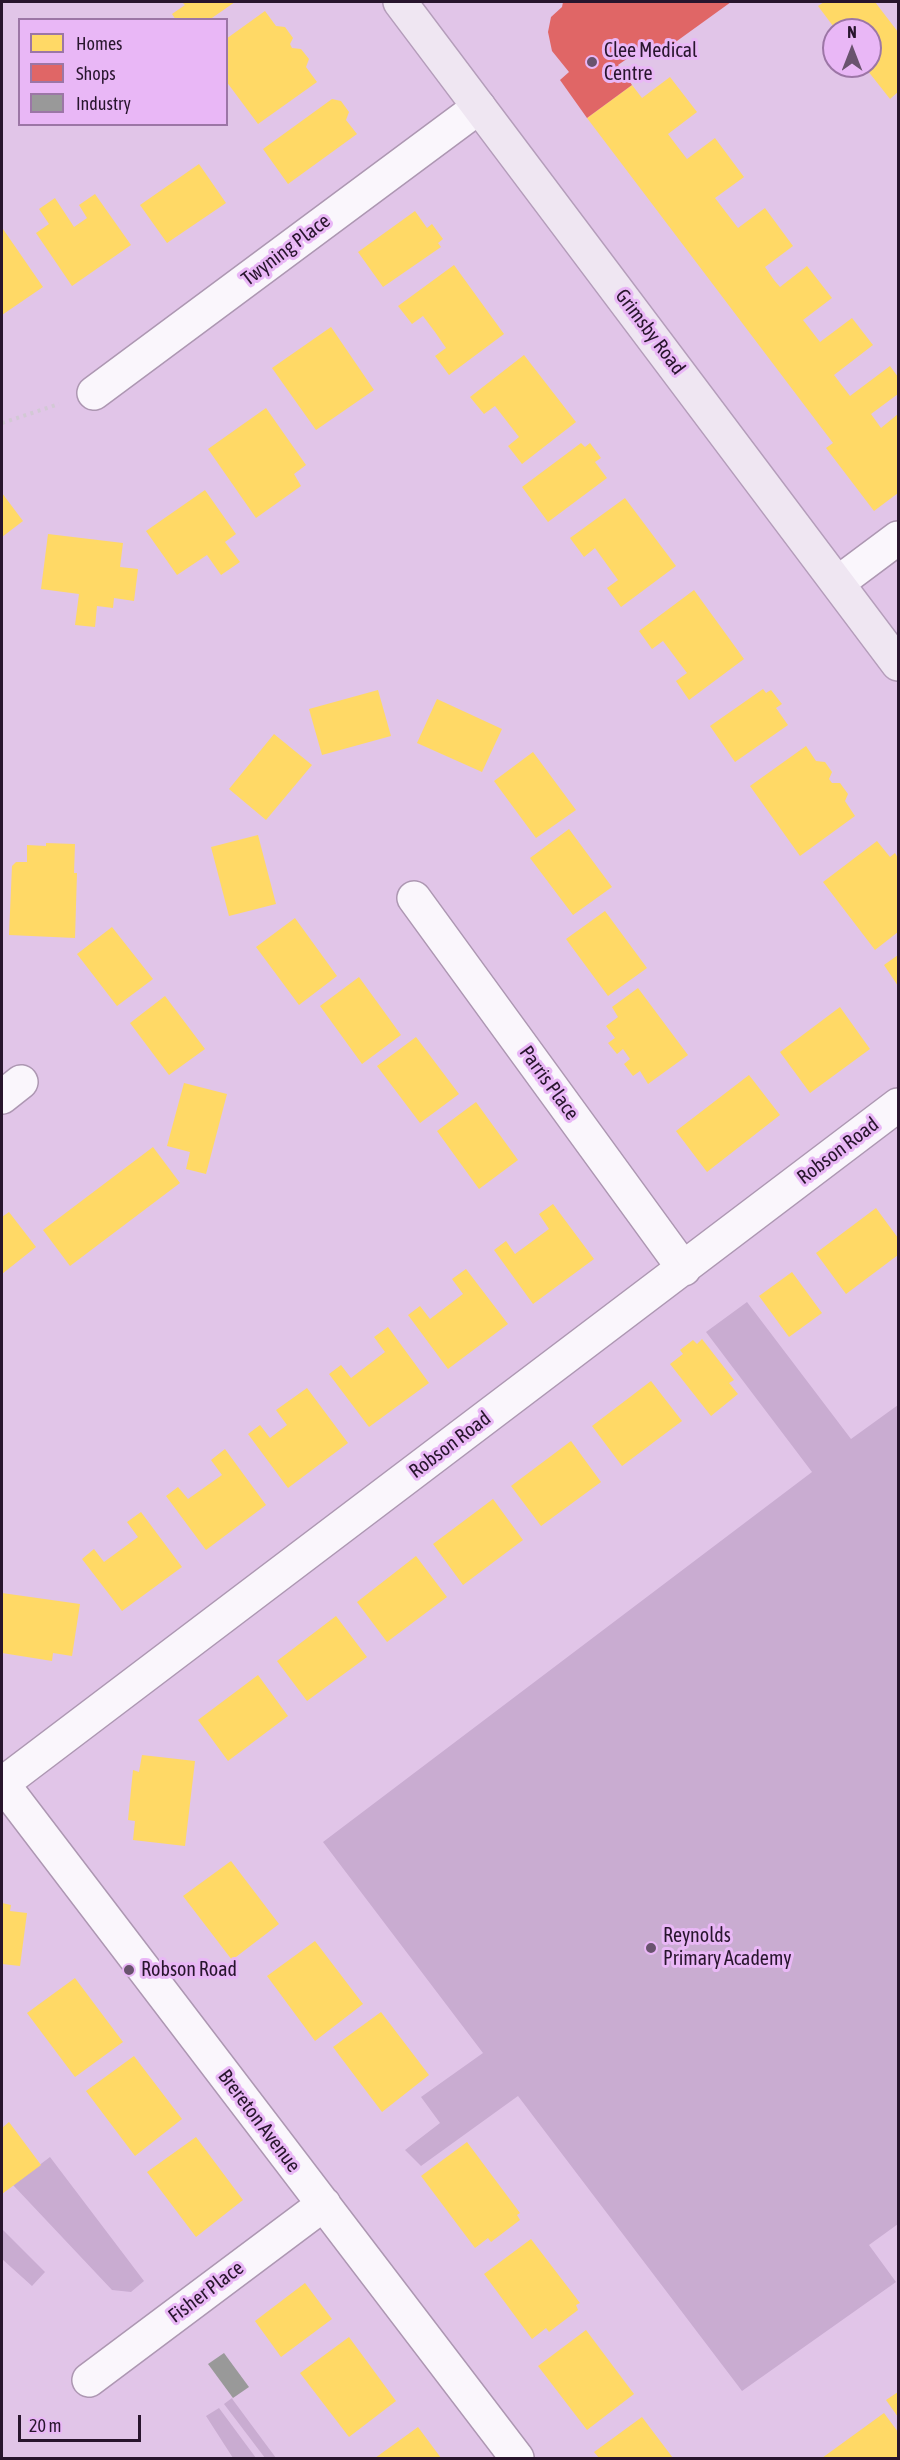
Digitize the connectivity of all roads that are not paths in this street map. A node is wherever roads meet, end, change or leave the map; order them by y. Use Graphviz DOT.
graph roads {
  1 [pos="400,2"];
  2 [pos="479,107"];
  3 [pos="94,393"];
  4 [pos="898,538"];
  5 [pos="838,582"];
  6 [pos="898,664"];
  7 [pos="414,898"];
  8 [pos="898,1105"];
  9 [pos="684,1269"];
  10 [pos="2,1784"];
  11 [pos="324,2204"];
  12 [pos="89,2380"];
  13 [pos="517,2458"];
  1 -- 2 [label="main road, Grimsby Road"];
  2 -- 3 [label="street, Twyning Place"];
  2 -- 5 [label="main road, Grimsby Road"];
  4 -- 5 [label="street"];
  5 -- 6 [label="main road, Grimsby Road"];
  7 -- 9 [label="street, Parris Place"];
  8 -- 9 [label="street, Robson Road"];
  9 -- 10 [label="street, Robson Road"];
  10 -- 11 [label="street, Brereton Avenue"];
  11 -- 12 [label="street, Fisher Place"];
  11 -- 13 [label="street, Brereton Avenue"];
}
